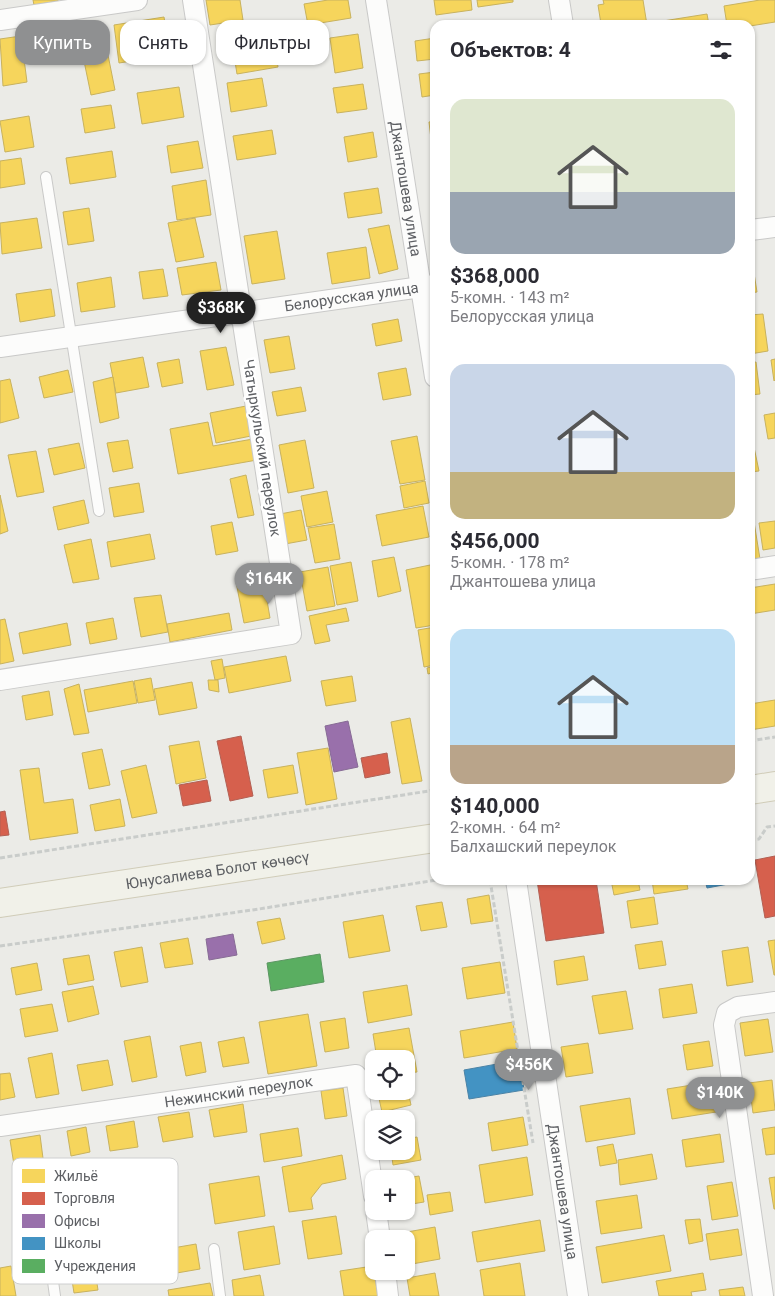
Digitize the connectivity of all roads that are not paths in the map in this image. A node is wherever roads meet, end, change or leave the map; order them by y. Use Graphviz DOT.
graph roads {
  1 [pos="137,0"];
  2 [pos="193,0"];
  3 [pos="376,0"];
  4 [pos="559,0"];
  5 [pos="0,20"];
  6 [pos="562,20"];
  7 [pos="46,177"];
  8 [pos="775,227"];
  9 [pos="755,229"];
  10 [pos="428,286"];
  11 [pos="430,312"];
  12 [pos="242,314"];
  13 [pos="72,336"];
  14 [pos="0,347"];
  15 [pos="99,511"];
  16 [pos="775,566"];
  17 [pos="755,569"];
  18 [pos="0,680"];
  19 [pos="775,786"];
  20 [pos="755,789"];
  21 [pos="430,839"];
  22 [pos="517,885"];
  23 [pos="0,903"];
  24 [pos="775,1002"];
  25 [pos="0,1126"];
  26 [pos="370,1170"];
  27 [pos="214,1249"];
  28 [pos="386,1280"];
  29 [pos="220,1296"];
  30 [pos="388,1296"];
  31 [pos="578,1296"];
  32 [pos="763,1296"];
  1 -- 5 [label="street"];
  2 -- 12 [label="street, Чатыркульский переулок"];
  3 -- 10 [label="street, Джантошева улица"];
  4 -- 6 [label="street"];
  7 -- 13 [label="lane"];
  8 -- 9 [label="street"];
  10 -- 11 [label="street, Джантошева улица"];
  10 -- 12 [label="street, Белорусская улица"];
  12 -- 13 [label="street, Белорусская улица"];
  12 -- 18 [label="street, Чатыркульский переулок"];
  13 -- 14 [label="street, Белорусская улица"];
  13 -- 15 [label="lane"];
  16 -- 17 [label="street"];
  19 -- 20 [label="main road"];
  21 -- 23 [label="main road, Юнусалиева Болот көчөсү"];
  22 -- 31 [label="street, Джантошева улица"];
  24 -- 32 [label="street"];
  25 -- 26 [label="street, Нежинский переулок"];
  27 -- 29 [label="lane"];
  28 -- 30 [label="street"];
}
